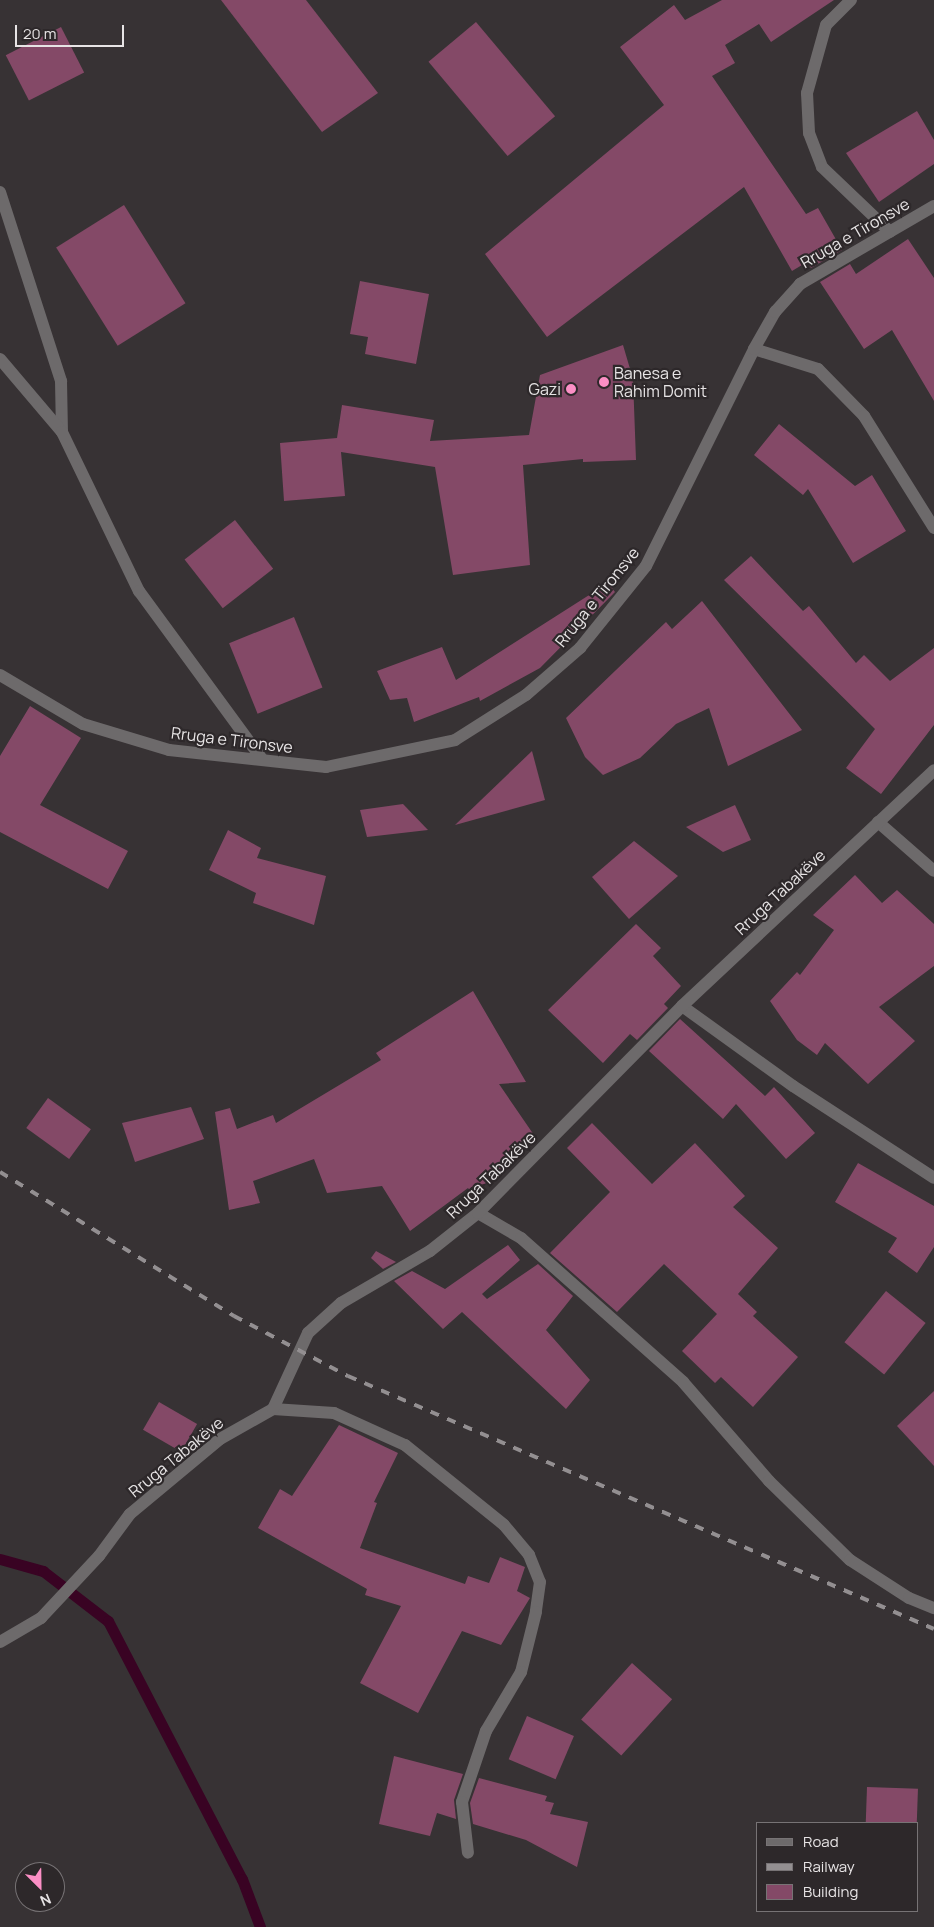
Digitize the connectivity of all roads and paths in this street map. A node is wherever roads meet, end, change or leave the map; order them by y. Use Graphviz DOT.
graph roads {
  1 [pos="851,0"];
  2 [pos="0,192"];
  3 [pos="934,206"];
  4 [pos="890,232"];
  5 [pos="754,349"];
  6 [pos="0,359"];
  7 [pos="62,432"];
  8 [pos="934,528"];
  9 [pos="0,675"];
  10 [pos="262,759"];
  11 [pos="934,770"];
  12 [pos="878,822"];
  13 [pos="934,871"];
  14 [pos="682,1006"];
  15 [pos="934,1178"];
  16 [pos="478,1214"];
  17 [pos="273,1409"];
  18 [pos="934,1608"];
  19 [pos="0,1642"];
  20 [pos="468,1853"];
  1 -- 4 [label="street"];
  2 -- 7 [label="street"];
  3 -- 4 [label="street, Rruga e Tironsve"];
  4 -- 5 [label="street, Rruga e Tironsve"];
  5 -- 8 [label="street"];
  5 -- 10 [label="street, Rruga e Tironsve"];
  6 -- 7 [label="street"];
  7 -- 10 [label="street"];
  9 -- 10 [label="street, Rruga e Tironsve"];
  11 -- 12 [label="street, Rruga Tabakëve"];
  12 -- 13 [label="street"];
  12 -- 14 [label="street, Rruga Tabakëve"];
  14 -- 15 [label="street"];
  14 -- 16 [label="street, Rruga Tabakëve"];
  16 -- 17 [label="street, Rruga Tabakëve"];
  16 -- 18 [label="street"];
  17 -- 19 [label="street, Rruga Tabakëve"];
  17 -- 20 [label="street"];
}
